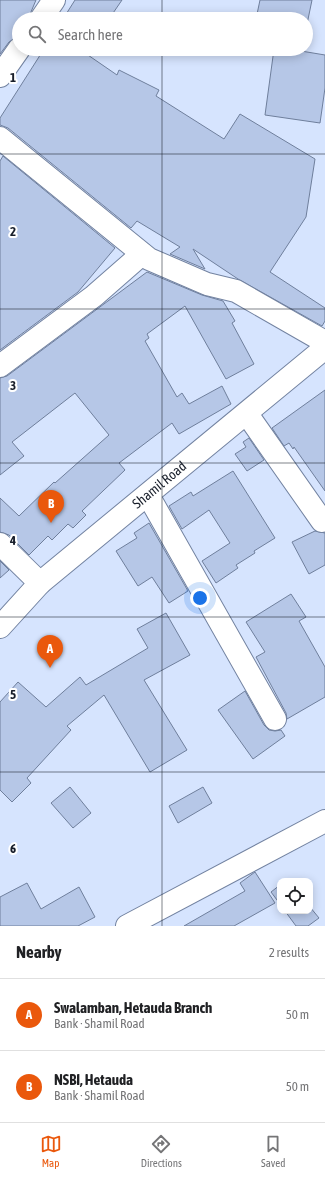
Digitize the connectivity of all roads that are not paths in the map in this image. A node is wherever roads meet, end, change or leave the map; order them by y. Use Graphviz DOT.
graph roads {
  1 [pos="54,0"];
  2 [pos="46,12"];
  3 [pos="14,56"];
  4 [pos="0,76"];
  5 [pos="0,138"];
  6 [pos="142,254"];
  7 [pos="325,342"];
  8 [pos="325,348"];
  9 [pos="0,366"];
  10 [pos="247,414"];
  11 [pos="148,495"];
  12 [pos="322,521"];
  13 [pos="0,544"];
  14 [pos="40,583"];
  15 [pos="0,627"];
  16 [pos="275,719"];
  17 [pos="325,821"];
  18 [pos="127,926"];
  1 -- 2 [label="street"];
  3 -- 4 [label="street"];
  5 -- 6 [label="street"];
  6 -- 7 [label="street"];
  6 -- 9 [label="street"];
  8 -- 10 [label="street, Shamil Road"];
  10 -- 11 [label="street, Shamil Road"];
  10 -- 12 [label="street"];
  11 -- 14 [label="street, Shamil Road"];
  11 -- 16 [label="street"];
  13 -- 14 [label="street"];
  14 -- 15 [label="street, Shamil Road"];
  17 -- 18 [label="street"];
}
